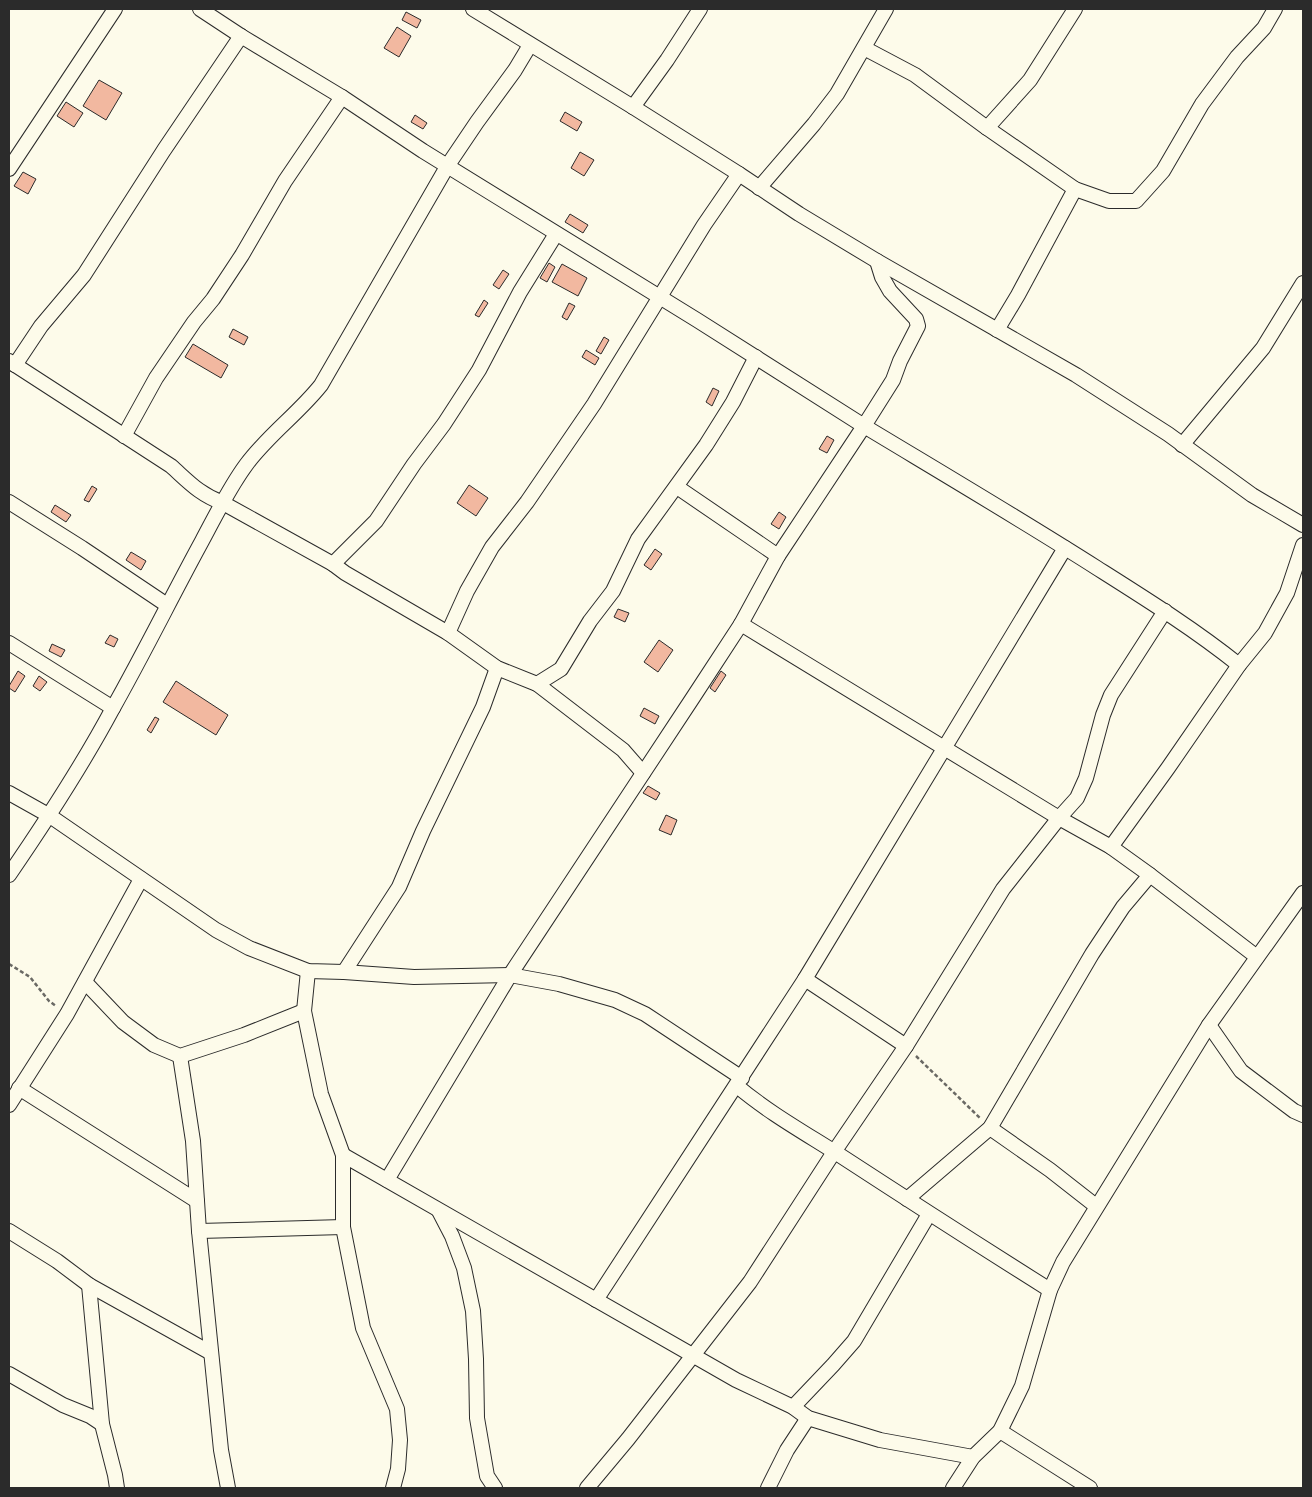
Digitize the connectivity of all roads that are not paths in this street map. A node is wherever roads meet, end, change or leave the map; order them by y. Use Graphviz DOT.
graph roads {
  1 [pos="115,9"];
  2 [pos="200,9"];
  3 [pos="473,9"];
  4 [pos="700,9"];
  5 [pos="886,9"];
  6 [pos="1075,9"];
  7 [pos="1275,9"];
  8 [pos="241,36"];
  9 [pos="530,45"];
  10 [pos="864,48"];
  11 [pos="342,97"];
  12 [pos="633,107"];
  13 [pos="987,128"];
  14 [pos="448,165"];
  15 [pos="9,169"];
  16 [pos="739,174"];
  17 [pos="759,188"];
  18 [pos="1075,189"];
  19 [pos="556,234"];
  20 [pos="877,261"];
  21 [pos="1303,283"];
  22 [pos="660,297"];
  23 [pos="997,330"];
  24 [pos="756,357"];
  25 [pos="12,363"];
  26 [pos="864,426"];
  27 [pos="124,436"];
  28 [pos="1182,444"];
  29 [pos="677,486"];
  30 [pos="9,502"];
  31 [pos="223,503"];
  32 [pos="1303,525"];
  33 [pos="1303,545"];
  34 [pos="1065,548"];
  35 [pos="778,556"];
  36 [pos="333,564"];
  37 [pos="167,605"];
  38 [pos="1165,611"];
  39 [pos="741,624"];
  40 [pos="448,633"];
  41 [pos="9,643"];
  42 [pos="1238,665"];
  43 [pos="497,668"];
  44 [pos="536,684"];
  45 [pos="113,708"];
  46 [pos="945,747"];
  47 [pos="643,773"];
  48 [pos="9,793"];
  49 [pos="50,816"];
  50 [pos="1059,818"];
  51 [pos="1110,847"];
  52 [pos="9,875"];
  53 [pos="1150,875"];
  54 [pos="141,879"];
  55 [pos="1303,893"];
  56 [pos="1257,957"];
  57 [pos="308,971"];
  58 [pos="344,972"];
  59 [pos="510,975"];
  60 [pos="805,979"];
  61 [pos="85,982"];
  62 [pos="304,1011"];
  63 [pos="1209,1025"];
  64 [pos="906,1046"];
  65 [pos="180,1056"];
  66 [pos="739,1082"];
  67 [pos="20,1088"];
  68 [pos="9,1105"];
  69 [pos="1303,1115"];
  70 [pos="990,1128"];
  71 [pos="834,1152"];
  72 [pos="343,1154"];
  73 [pos="387,1180"];
  74 [pos="907,1199"];
  75 [pos="197,1201"];
  76 [pos="1096,1206"];
  77 [pos="439,1210"];
  78 [pos="929,1214"];
  79 [pos="343,1227"];
  80 [pos="9,1231"];
  81 [pos="199,1231"];
  82 [pos="89,1285"];
  83 [pos="1050,1290"];
  84 [pos="596,1300"];
  85 [pos="211,1353"];
  86 [pos="693,1354"];
  87 [pos="9,1374"];
  88 [pos="793,1407"];
  89 [pos="808,1418"];
  90 [pos="102,1424"];
  91 [pos="1000,1431"];
  92 [pos="974,1457"];
  93 [pos="117,1488"];
  94 [pos="228,1488"];
  95 [pos="393,1488"];
  96 [pos="495,1488"];
  97 [pos="586,1488"];
  98 [pos="768,1488"];
  99 [pos="953,1488"];
  100 [pos="1090,1488"];
  1 -- 15 [label="street"];
  2 -- 8 [label="street"];
  3 -- 9 [label="street"];
  4 -- 12 [label="street"];
  5 -- 10 [label="street"];
  6 -- 13 [label="street"];
  7 -- 18 [label="street"];
  8 -- 11 [label="street"];
  8 -- 25 [label="street"];
  9 -- 12 [label="street"];
  9 -- 14 [label="street"];
  10 -- 13 [label="street"];
  10 -- 17 [label="street"];
  11 -- 14 [label="street"];
  11 -- 27 [label="street"];
  12 -- 16 [label="street"];
  13 -- 18 [label="street"];
  14 -- 19 [label="street"];
  14 -- 31 [label="street"];
  16 -- 17 [label="street"];
  16 -- 22 [label="street"];
  17 -- 20 [label="street"];
  18 -- 23 [label="street"];
  19 -- 22 [label="street"];
  19 -- 36 [label="street"];
  20 -- 23 [label="street"];
  20 -- 26 [label="street"];
  21 -- 28 [label="street"];
  22 -- 24 [label="street"];
  22 -- 40 [label="street"];
  23 -- 28 [label="street"];
  24 -- 26 [label="street"];
  24 -- 29 [label="street"];
  25 -- 27 [label="street"];
  26 -- 34 [label="street"];
  26 -- 35 [label="street"];
  27 -- 31 [label="street"];
  28 -- 32 [label="street"];
  29 -- 35 [label="street"];
  29 -- 44 [label="street"];
  30 -- 37 [label="street"];
  31 -- 36 [label="street"];
  31 -- 37 [label="street"];
  33 -- 42 [label="street"];
  34 -- 38 [label="street"];
  34 -- 46 [label="street"];
  35 -- 39 [label="street"];
  36 -- 40 [label="street"];
  37 -- 45 [label="street"];
  38 -- 42 [label="street"];
  38 -- 50 [label="street"];
  39 -- 46 [label="street"];
  39 -- 47 [label="street"];
  40 -- 43 [label="street"];
  41 -- 45 [label="street"];
  42 -- 51 [label="street"];
  43 -- 44 [label="street"];
  43 -- 58 [label="street"];
  44 -- 47 [label="street"];
  45 -- 49 [label="street"];
  46 -- 50 [label="street"];
  46 -- 60 [label="street"];
  47 -- 59 [label="street"];
  48 -- 49 [label="street"];
  49 -- 52 [label="street"];
  49 -- 54 [label="street"];
  50 -- 51 [label="street"];
  50 -- 64 [label="street"];
  51 -- 53 [label="street"];
  53 -- 56 [label="street"];
  53 -- 70 [label="street"];
  54 -- 57 [label="street"];
  54 -- 61 [label="street"];
  55 -- 56 [label="street"];
  56 -- 63 [label="street"];
  57 -- 58 [label="street"];
  57 -- 62 [label="street"];
  58 -- 59 [label="street"];
  59 -- 66 [label="street"];
  59 -- 73 [label="street"];
  60 -- 64 [label="street"];
  60 -- 66 [label="street"];
  61 -- 65 [label="street"];
  61 -- 67 [label="street"];
  62 -- 65 [label="street"];
  62 -- 72 [label="street"];
  63 -- 69 [label="street"];
  63 -- 76 [label="street"];
  64 -- 71 [label="street"];
  65 -- 75 [label="street"];
  66 -- 71 [label="street"];
  66 -- 84 [label="street"];
  67 -- 68 [label="street"];
  67 -- 75 [label="street"];
  70 -- 74 [label="street"];
  70 -- 76 [label="street"];
  71 -- 74 [label="street"];
  71 -- 86 [label="street"];
  72 -- 73 [label="street"];
  72 -- 79 [label="street"];
  73 -- 77 [label="street"];
  74 -- 78 [label="street"];
  75 -- 81 [label="street"];
  76 -- 83 [label="street"];
  77 -- 84 [label="street"];
  77 -- 96 [label="street"];
  78 -- 83 [label="street"];
  78 -- 88 [label="street"];
  79 -- 81 [label="street"];
  79 -- 95 [label="street"];
  80 -- 82 [label="street"];
  81 -- 85 [label="street"];
  82 -- 85 [label="street"];
  82 -- 90 [label="street"];
  83 -- 91 [label="street"];
  84 -- 86 [label="street"];
  85 -- 94 [label="street"];
  86 -- 88 [label="street"];
  86 -- 97 [label="street"];
  87 -- 90 [label="street"];
  88 -- 89 [label="street"];
  89 -- 92 [label="street"];
  89 -- 98 [label="street"];
  90 -- 93 [label="street"];
  91 -- 92 [label="street"];
  91 -- 100 [label="street"];
  92 -- 99 [label="street"];
}
